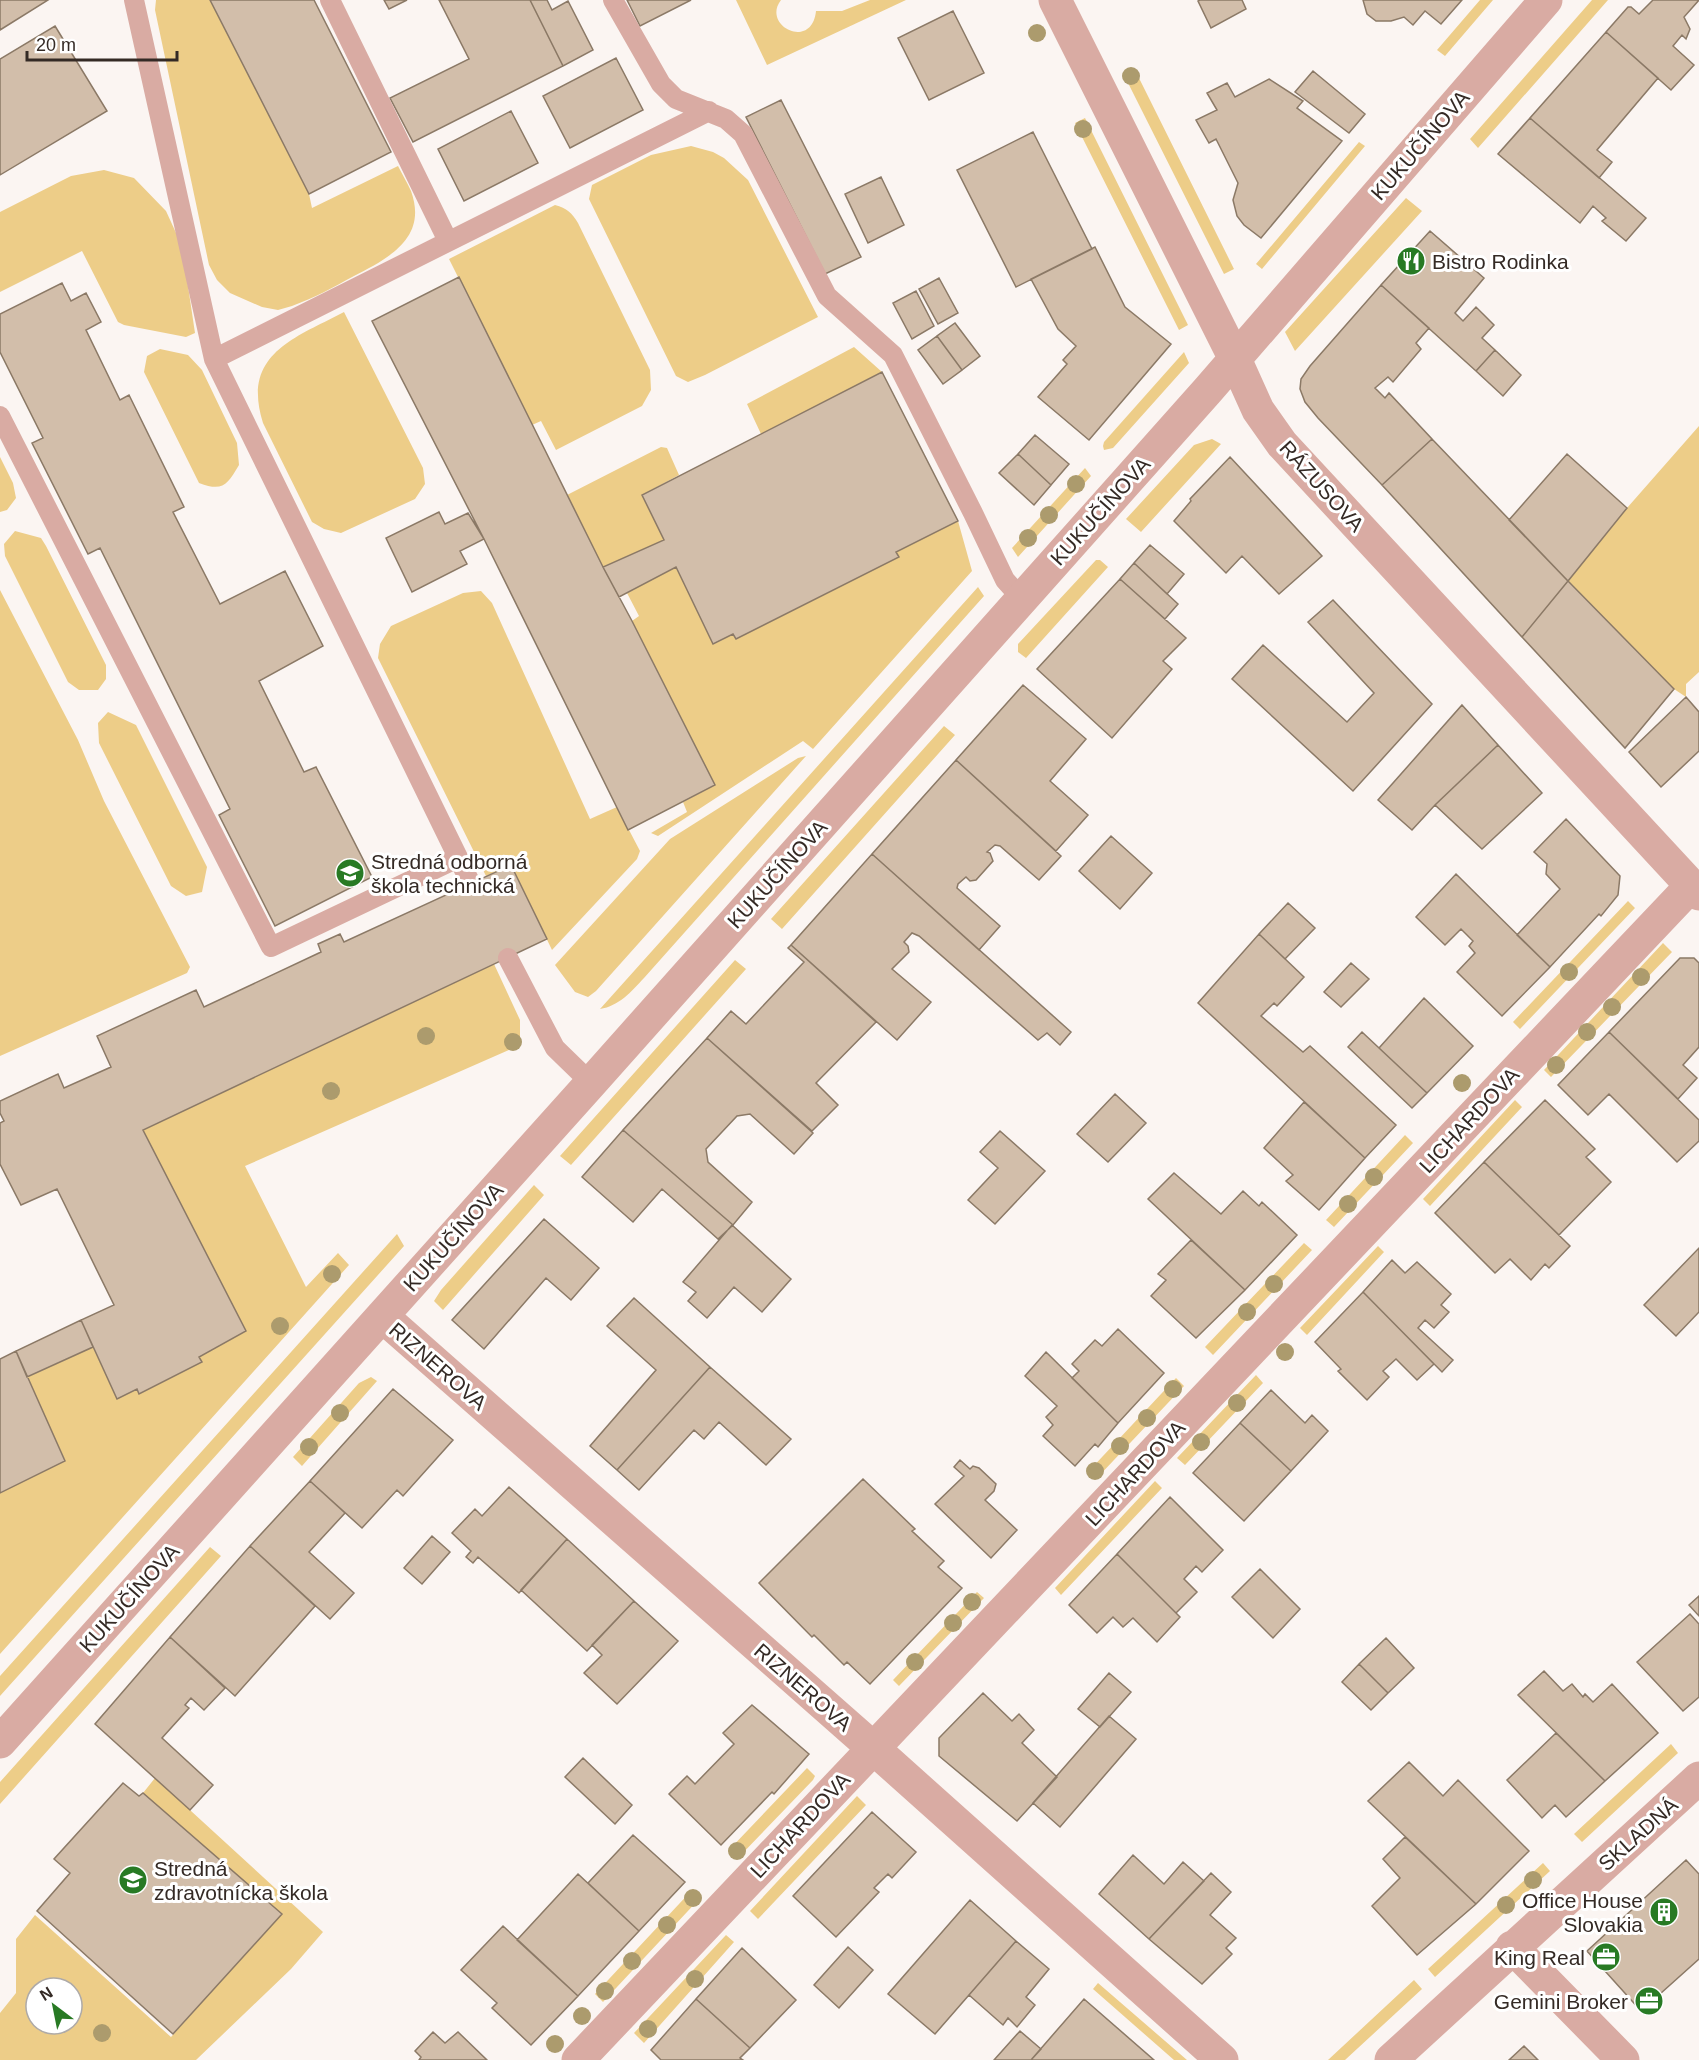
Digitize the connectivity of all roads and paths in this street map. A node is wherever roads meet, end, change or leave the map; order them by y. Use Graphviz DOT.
graph roads {
  1 [pos="134,0"];
  2 [pos="330,0"];
  3 [pos="613,0"];
  4 [pos="1055,0"];
  5 [pos="1546,0"];
  6 [pos="709,111"];
  7 [pos="448,242"];
  8 [pos="1235,358"];
  9 [pos="214,359"];
  10 [pos="0,416"];
  11 [pos="1022,599"];
  12 [pos="459,858"];
  13 [pos="471,884"];
  14 [pos="1696,885"];
  15 [pos="508,958"];
  16 [pos="591,1083"];
  17 [pos="382,1316"];
  18 [pos="0,1742"];
  19 [pos="873,1748"];
  20 [pos="1699,1778"];
  21 [pos="1512,1947"];
  22 [pos="578,2060"];
  23 [pos="1222,2060"];
  24 [pos="1391,2060"];
  25 [pos="1623,2060"];
  1 -- 9 [label="lane"];
  2 -- 7 [label="lane"];
  3 -- 6 [label="lane"];
  4 -- 8 [label="street, RÁZUSOVA"];
  5 -- 8 [label="street, KUKUČÍNOVA"];
  6 -- 7 [label="lane"];
  6 -- 11 [label="lane"];
  7 -- 9 [label="lane"];
  8 -- 11 [label="street, KUKUČÍNOVA"];
  8 -- 14 [label="street, RÁZUSOVA"];
  9 -- 12 [label="lane"];
  10 -- 12 [label="lane"];
  11 -- 16 [label="street, KUKUČÍNOVA"];
  12 -- 13 [label="lane"];
  14 -- 19 [label="street, LICHARDOVA"];
  15 -- 16 [label="lane"];
  16 -- 17 [label="street, KUKUČÍNOVA"];
  17 -- 18 [label="street, KUKUČÍNOVA"];
  17 -- 19 [label="street, RIZNEROVA"];
  19 -- 22 [label="street, LICHARDOVA"];
  19 -- 23 [label="street, RIZNEROVA"];
  20 -- 21 [label="street, SKLADNÁ"];
  21 -- 24 [label="street, SKLADNÁ"];
  21 -- 25 [label="street"];
}
